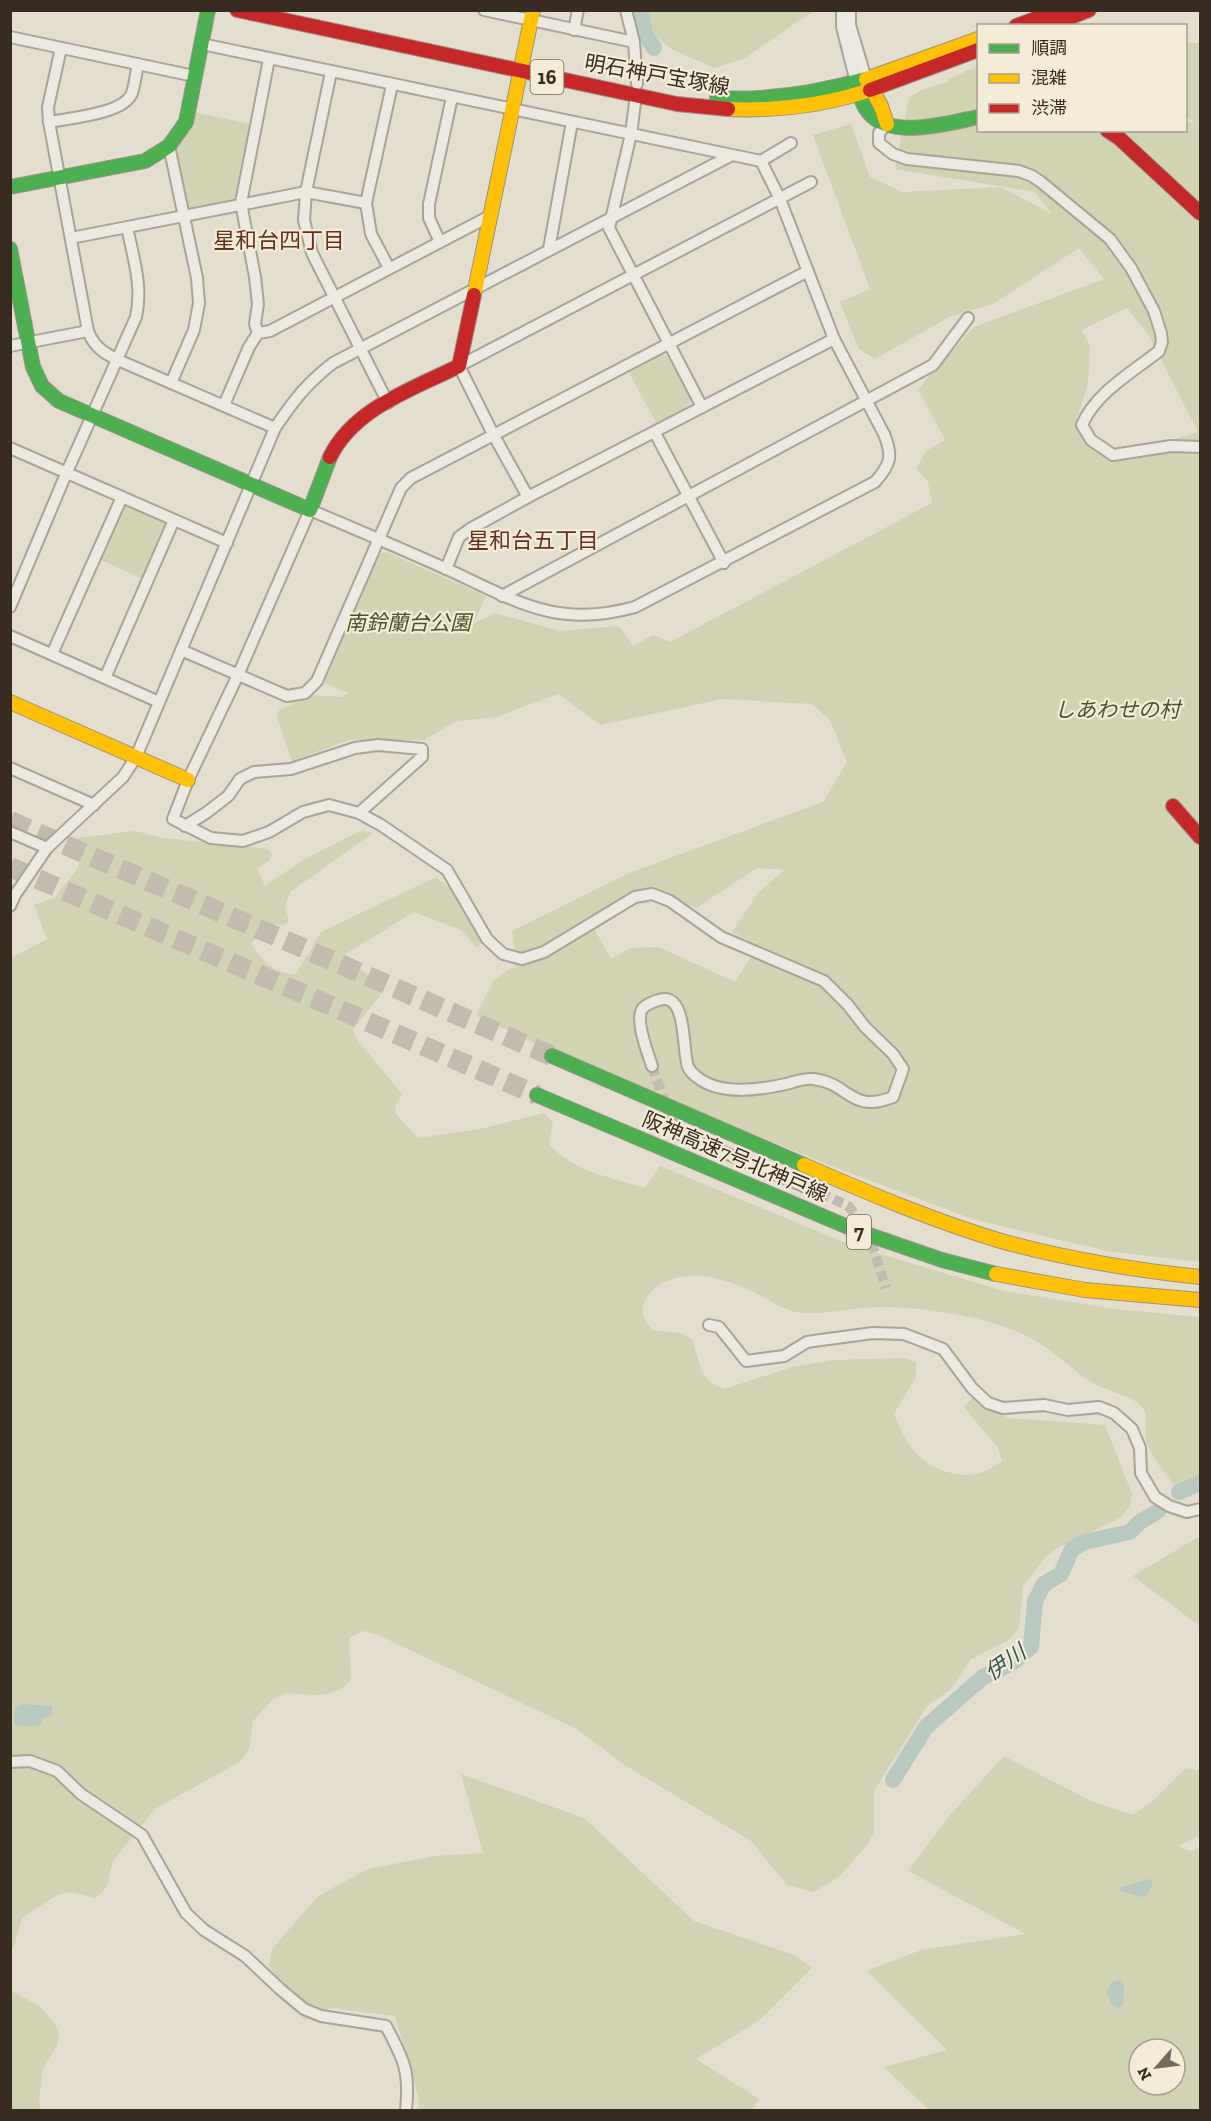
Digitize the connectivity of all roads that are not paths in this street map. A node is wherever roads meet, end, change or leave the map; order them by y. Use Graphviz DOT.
graph roads {
  1 [pos="208,10"];
  2 [pos="237,10"];
  3 [pos="290,10"];
  4 [pos="484,10"];
  5 [pos="578,10"];
  6 [pos="626,10"];
  7 [pos="842,10"];
  8 [pos="850,10"];
  9 [pos="1059,10"];
  10 [pos="1089,10"];
  11 [pos="532,16"];
  12 [pos="1021,24"];
  13 [pos="1052,24"];
  14 [pos="574,30"];
  15 [pos="10,37"];
  16 [pos="977,39"];
  17 [pos="634,42"];
  18 [pos="202,44"];
  19 [pos="60,48"];
  20 [pos="977,50"];
  21 [pos="269,60"];
  22 [pos="138,64"];
  23 [pos="520,66"];
  24 [pos="331,72"];
  25 [pos="194,76"];
  26 [pos="392,85"];
  27 [pos="863,86"];
  28 [pos="637,90"];
  29 [pos="452,98"];
  30 [pos="512,110"];
  31 [pos="977,117"];
  32 [pos="49,122"];
  33 [pos="572,122"];
  34 [pos="887,124"];
  35 [pos="1110,132"];
  36 [pos="631,134"];
  37 [pos="791,143"];
  38 [pos="169,146"];
  39 [pos="730,156"];
  40 [pos="761,161"];
  41 [pos="58,178"];
  42 [pos="811,182"];
  43 [pos="10,187"];
  44 [pos="306,192"];
  45 [pos="780,199"];
  46 [pos="241,203"];
  47 [pos="366,203"];
  48 [pos="1200,213"];
  49 [pos="183,215"];
  50 [pos="490,216"];
  51 [pos="611,217"];
  52 [pos="127,226"];
  53 [pos="71,238"];
  54 [pos="440,242"];
  55 [pos="10,249"];
  56 [pos="549,249"];
  57 [pos="389,268"];
  58 [pos="808,271"];
  59 [pos="633,275"];
  60 [pos="475,288"];
  61 [pos="334,297"];
  62 [pos="968,318"];
  63 [pos="88,331"];
  64 [pos="258,333"];
  65 [pos="834,339"];
  66 [pos="28,342"];
  67 [pos="668,344"];
  68 [pos="10,346"];
  69 [pos="361,348"];
  70 [pos="118,360"];
  71 [pos="459,366"];
  72 [pos="171,383"];
  73 [pos="868,401"];
  74 [pos="388,403"];
  75 [pos="224,405"];
  76 [pos="702,407"];
  77 [pos="92,417"];
  78 [pos="275,428"];
  79 [pos="655,433"];
  80 [pos="493,434"];
  81 [pos="1200,447"];
  82 [pos="11,450"];
  83 [pos="66,474"];
  84 [pos="251,486"];
  85 [pos="688,496"];
  86 [pos="528,497"];
  87 [pos="122,498"];
  88 [pos="310,510"];
  89 [pos="174,520"];
  90 [pos="380,539"];
  91 [pos="227,543"];
  92 [pos="724,563"];
  93 [pos="446,569"];
  94 [pos="502,596"];
  95 [pos="10,607"];
  96 [pos="10,636"];
  97 [pos="181,650"];
  98 [pos="52,654"];
  99 [pos="238,675"];
  100 [pos="105,678"];
  101 [pos="10,702"];
  102 [pos="159,702"];
  103 [pos="136,756"];
  104 [pos="10,768"];
  105 [pos="188,780"];
  106 [pos="94,805"];
  107 [pos="1173,807"];
  108 [pos="359,813"];
  109 [pos="185,826"];
  110 [pos="10,832"];
  111 [pos="1200,837"];
  112 [pos="47,848"];
  113 [pos="12,898"];
  114 [pos="552,1056"];
  115 [pos="652,1066"];
  116 [pos="537,1095"];
  117 [pos="673,1125"];
  118 [pos="820,1194"];
  119 [pos="1200,1277"];
  120 [pos="1200,1300"];
  121 [pos="709,1324"];
  122 [pos="1200,1509"];
  123 [pos="10,1762"];
  124 [pos="406,2110"];
  1 -- 18 [label="main road"];
  2 -- 23 [label="main road, 明石神戸宝塚線 / 16"];
  3 -- 23 [label="main road, 明石神戸宝塚線 / 16"];
  4 -- 11 [label="street"];
  5 -- 14 [label="street"];
  6 -- 17 [label="street"];
  7 -- 27 [label="street"];
  8 -- 27 [label="street"];
  9 -- 12 [label="main road"];
  10 -- 13 [label="main road"];
  11 -- 14 [label="street"];
  11 -- 23 [label="main road"];
  14 -- 17 [label="street"];
  15 -- 19 [label="street"];
  16 -- 27 [label="main road"];
  17 -- 28 [label="street"];
  18 -- 21 [label="street"];
  18 -- 25 [label="main road"];
  19 -- 22 [label="street"];
  19 -- 32 [label="street"];
  20 -- 27 [label="main road"];
  21 -- 24 [label="street"];
  21 -- 46 [label="street"];
  22 -- 25 [label="street"];
  22 -- 32 [label="street"];
  23 -- 28 [label="main road, 明石神戸宝塚線 / 16"];
  23 -- 30 [label="main road"];
  24 -- 26 [label="street"];
  24 -- 44 [label="street"];
  25 -- 38 [label="main road"];
  26 -- 29 [label="street"];
  26 -- 47 [label="street"];
  27 -- 28 [label="main road, 明石神戸宝塚線 / 16"];
  27 -- 34 [label="main road"];
  28 -- 36 [label="street"];
  29 -- 30 [label="street"];
  29 -- 54 [label="street"];
  30 -- 33 [label="street"];
  30 -- 50 [label="main road"];
  31 -- 34 [label="main road"];
  32 -- 41 [label="street"];
  33 -- 36 [label="street"];
  33 -- 56 [label="street"];
  34 -- 81 [label="street"];
  35 -- 48 [label="main road"];
  36 -- 39 [label="street"];
  36 -- 51 [label="street"];
  37 -- 40 [label="street"];
  38 -- 41 [label="main road"];
  38 -- 49 [label="street"];
  39 -- 40 [label="street"];
  39 -- 51 [label="street"];
  40 -- 45 [label="street"];
  41 -- 43 [label="main road"];
  41 -- 53 [label="street"];
  42 -- 45 [label="street"];
  44 -- 46 [label="street"];
  44 -- 47 [label="street"];
  44 -- 61 [label="street"];
  45 -- 58 [label="street"];
  45 -- 59 [label="street"];
  46 -- 49 [label="street"];
  46 -- 64 [label="street"];
  47 -- 57 [label="street"];
  49 -- 52 [label="street"];
  49 -- 72 [label="street"];
  50 -- 54 [label="street"];
  50 -- 60 [label="main road"];
  51 -- 56 [label="street"];
  51 -- 59 [label="street"];
  52 -- 53 [label="street"];
  52 -- 70 [label="street"];
  53 -- 63 [label="street"];
  54 -- 57 [label="street"];
  55 -- 66 [label="main road"];
  56 -- 60 [label="street"];
  57 -- 61 [label="street"];
  58 -- 65 [label="street"];
  58 -- 67 [label="street"];
  59 -- 67 [label="street"];
  59 -- 71 [label="street"];
  60 -- 69 [label="street"];
  60 -- 71 [label="main road"];
  61 -- 64 [label="street"];
  61 -- 69 [label="street"];
  62 -- 73 [label="street"];
  63 -- 66 [label="street"];
  63 -- 70 [label="street"];
  64 -- 75 [label="street"];
  65 -- 73 [label="street"];
  65 -- 76 [label="street"];
  66 -- 68 [label="street"];
  66 -- 77 [label="main road"];
  67 -- 76 [label="street"];
  67 -- 80 [label="street"];
  69 -- 74 [label="street"];
  69 -- 78 [label="street"];
  70 -- 72 [label="street"];
  70 -- 77 [label="street"];
  71 -- 74 [label="main road"];
  71 -- 80 [label="street"];
  72 -- 75 [label="street"];
  73 -- 85 [label="street"];
  73 -- 92 [label="street"];
  74 -- 88 [label="main road"];
  75 -- 78 [label="street"];
  76 -- 79 [label="street"];
  77 -- 83 [label="street"];
  77 -- 84 [label="main road"];
  78 -- 84 [label="street"];
  79 -- 85 [label="street"];
  79 -- 86 [label="street"];
  80 -- 86 [label="street"];
  80 -- 90 [label="street"];
  82 -- 83 [label="street"];
  83 -- 87 [label="street"];
  83 -- 95 [label="street"];
  84 -- 88 [label="main road"];
  84 -- 91 [label="street"];
  85 -- 92 [label="street"];
  85 -- 94 [label="street"];
  86 -- 93 [label="street"];
  87 -- 89 [label="street"];
  87 -- 98 [label="street"];
  88 -- 90 [label="street"];
  88 -- 99 [label="street"];
  89 -- 91 [label="street"];
  89 -- 100 [label="street"];
  90 -- 93 [label="street"];
  90 -- 99 [label="street"];
  91 -- 97 [label="street"];
  92 -- 94 [label="street"];
  93 -- 94 [label="street"];
  96 -- 98 [label="street"];
  97 -- 99 [label="street"];
  97 -- 102 [label="street"];
  98 -- 100 [label="street"];
  99 -- 105 [label="street"];
  100 -- 102 [label="street"];
  101 -- 103 [label="main road"];
  102 -- 103 [label="street"];
  103 -- 105 [label="main road"];
  103 -- 106 [label="street"];
  104 -- 106 [label="street"];
  105 -- 109 [label="street"];
  106 -- 112 [label="street"];
  107 -- 111 [label="main road"];
  108 -- 109 [label="street"];
  108 -- 109 [label="street"];
  108 -- 115 [label="street"];
  110 -- 112 [label="street"];
  112 -- 113 [label="street"];
  114 -- 119 [label="main road, 阪神高速7号北神戸線 / 7"];
  116 -- 120 [label="main road, 阪神高速7号北神戸線 / 7"];
  117 -- 118 [label="street"];
  121 -- 122 [label="street"];
  123 -- 124 [label="street"];
}
